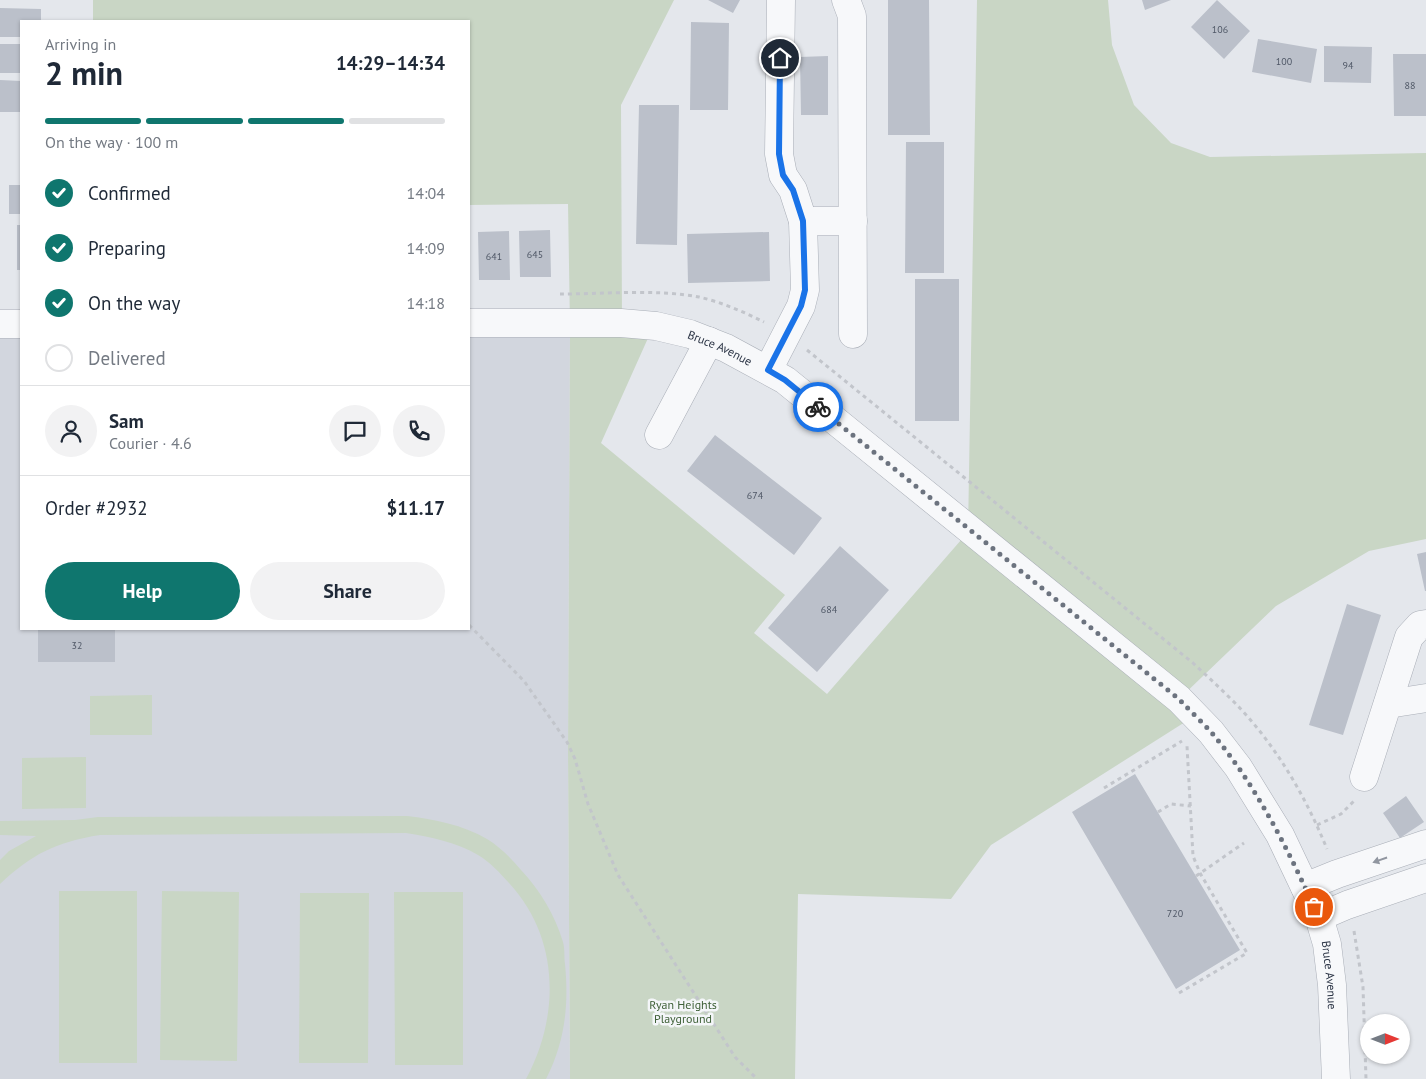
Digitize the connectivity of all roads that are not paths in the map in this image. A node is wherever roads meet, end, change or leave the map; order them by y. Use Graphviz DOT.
graph roads {
  1 [pos="781,0"];
  2 [pos="846,0"];
  3 [pos="803,221"];
  4 [pos="853,221"];
  5 [pos="470,323"];
  6 [pos="0,324"];
  7 [pos="20,324"];
  8 [pos="853,334"];
  9 [pos="710,341"];
  10 [pos="768,370"];
  11 [pos="659,435"];
  12 [pos="1426,624"];
  13 [pos="1426,698"];
  14 [pos="1388,704"];
  15 [pos="1364,777"];
  16 [pos="1426,844"];
  17 [pos="1426,878"];
  18 [pos="1305,887"];
  19 [pos="1319,917"];
  20 [pos="1336,1079"];
  1 -- 3 [label="street"];
  2 -- 4 [label="street"];
  3 -- 4 [label="street"];
  3 -- 10 [label="street"];
  4 -- 8 [label="street"];
  5 -- 9 [label="street, Bruce Avenue"];
  6 -- 7 [label="street"];
  9 -- 10 [label="street, Bruce Avenue"];
  9 -- 11 [label="street"];
  10 -- 18 [label="street, Bruce Avenue"];
  12 -- 14 [label="street"];
  13 -- 14 [label="street"];
  14 -- 15 [label="street"];
  16 -- 18 [label="street, one-way"];
  17 -- 19 [label="street"];
  18 -- 19 [label="street, Bruce Avenue"];
  19 -- 20 [label="street, Bruce Avenue"];
}
